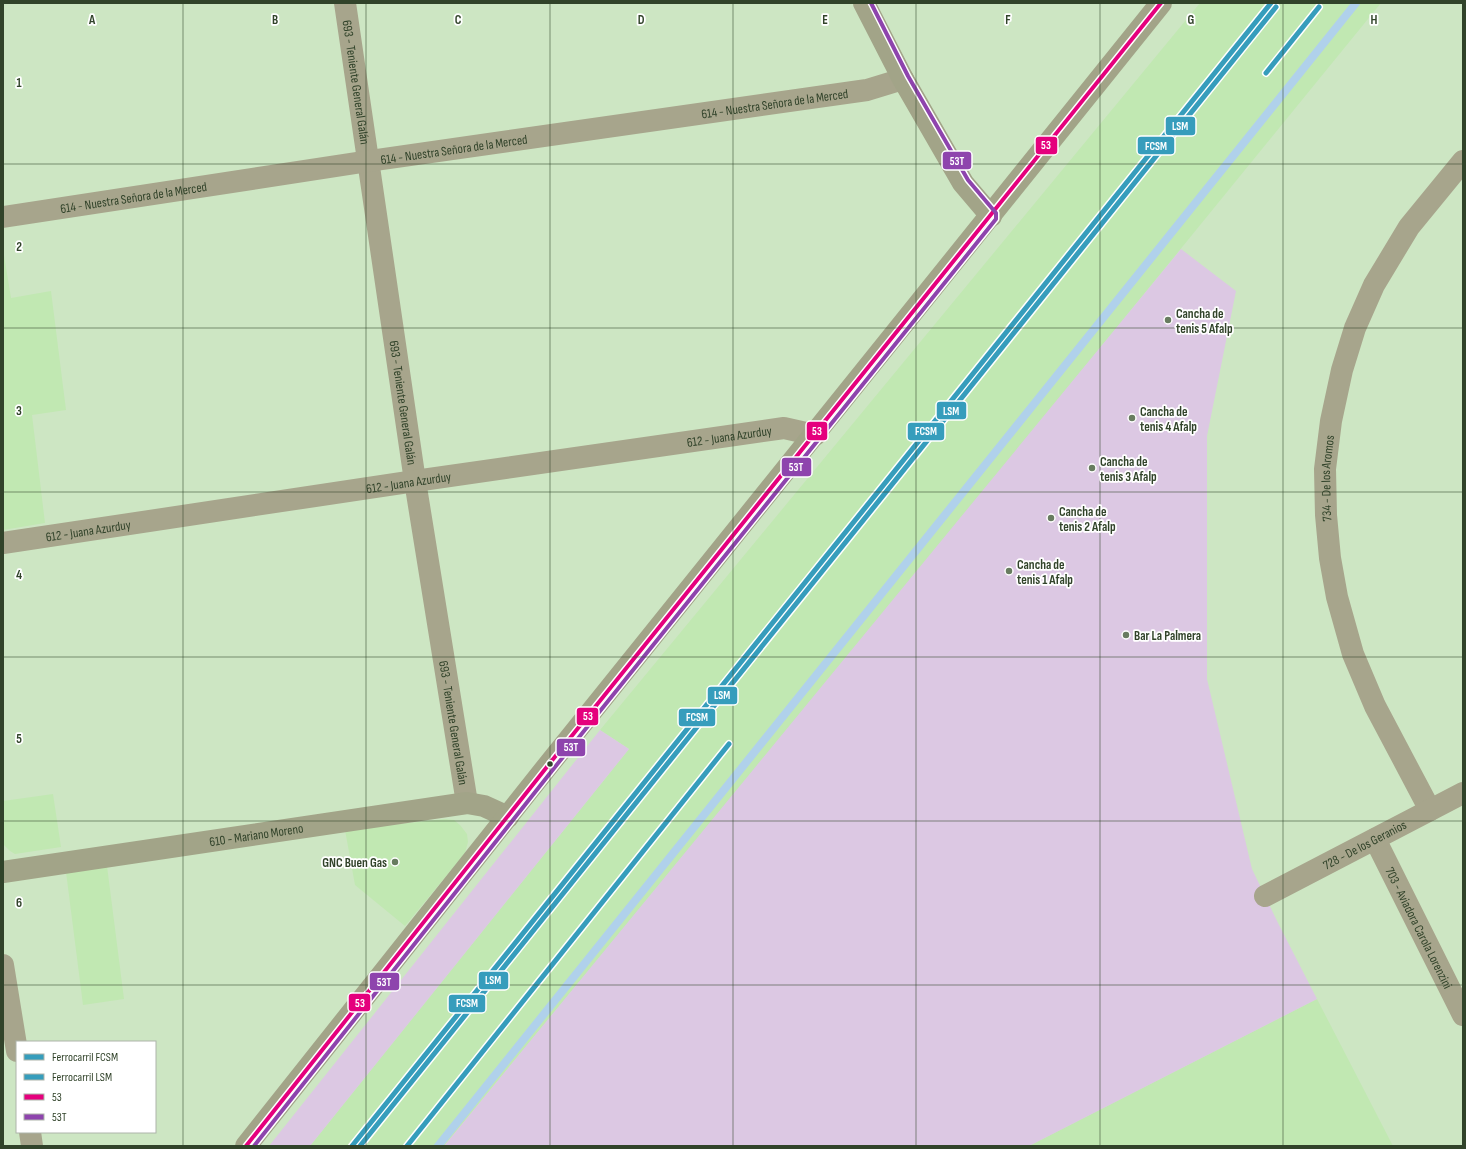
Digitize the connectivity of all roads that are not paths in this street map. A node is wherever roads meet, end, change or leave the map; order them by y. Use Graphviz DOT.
graph roads {
  1 [pos="345,3"];
  2 [pos="864,3"];
  3 [pos="1161,3"];
  4 [pos="903,79"];
  5 [pos="369,161"];
  6 [pos="1463,161"];
  7 [pos="991,216"];
  8 [pos="3,217"];
  9 [pos="814,434"];
  10 [pos="415,481"];
  11 [pos="3,543"];
  12 [pos="1463,794"];
  13 [pos="467,802"];
  14 [pos="1430,810"];
  15 [pos="508,817"];
  16 [pos="1375,839"];
  17 [pos="3,872"];
  18 [pos="1266,896"];
  19 [pos="3,965"];
  20 [pos="1463,1015"];
  21 [pos="16,1045"];
  22 [pos="30,1133"];
  23 [pos="32,1146"];
  24 [pos="246,1146"];
  1 -- 5 [label="street, 693 - Teniente General Galán"];
  2 -- 4 [label="street"];
  3 -- 7 [label="street"];
  4 -- 5 [label="street, 614 - Nuestra Señora de la Merced"];
  4 -- 7 [label="street"];
  5 -- 8 [label="street, 614 - Nuestra Señora de la Merced"];
  5 -- 10 [label="street, 693 - Teniente General Galán"];
  6 -- 14 [label="street, 734 - De los Aromos"];
  7 -- 9 [label="street"];
  9 -- 10 [label="street, 612 - Juana Azurduy"];
  9 -- 15 [label="street"];
  10 -- 11 [label="street, 612 - Juana Azurduy"];
  10 -- 13 [label="street, 693 - Teniente General Galán"];
  12 -- 14 [label="street, 728 - De los Geranios"];
  13 -- 15 [label="street, 610 - Mariano Moreno"];
  13 -- 17 [label="street, 610 - Mariano Moreno"];
  14 -- 16 [label="street, 728 - De los Geranios"];
  15 -- 24 [label="street"];
  16 -- 18 [label="street, 728 - De los Geranios"];
  16 -- 20 [label="street, 703 - Aviadora Carola Lorenzini"];
  19 -- 21 [label="street"];
  22 -- 23 [label="street"];
}
